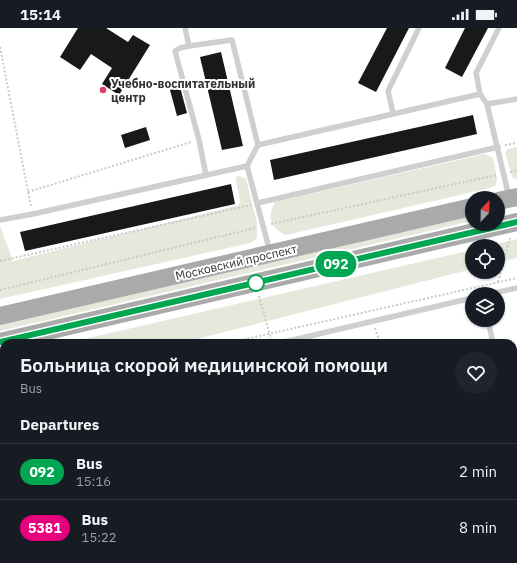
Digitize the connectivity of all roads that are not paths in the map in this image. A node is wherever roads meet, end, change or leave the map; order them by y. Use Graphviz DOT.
graph roads {
  1 [pos="185,28"];
  2 [pos="419,28"];
  3 [pos="499,28"];
  4 [pos="189,46"];
  5 [pos="480,94"];
  6 [pos="517,98"];
  7 [pos="487,104"];
  8 [pos="393,113"];
  9 [pos="258,145"];
  10 [pos="498,147"];
  11 [pos="247,166"];
  12 [pos="206,175"];
  13 [pos="508,199"];
  14 [pos="258,203"];
  15 [pos="465,209"];
  16 [pos="0,220"];
  17 [pos="514,230"];
  18 [pos="271,254"];
  19 [pos="517,288"];
  20 [pos="505,291"];
  21 [pos="465,300"];
  22 [pos="0,316"];
  23 [pos="490,327"];
  24 [pos="14,339"];
  25 [pos="297,339"];
  26 [pos="492,339"];
  1 -- 4 [label="lane"];
  2 -- 8 [label="lane"];
  3 -- 5 [label="lane"];
  4 -- 9 [label="lane"];
  4 -- 12 [label="lane"];
  5 -- 7 [label="lane"];
  5 -- 8 [label="lane"];
  6 -- 7 [label="lane"];
  7 -- 10 [label="lane"];
  8 -- 9 [label="lane"];
  9 -- 11 [label="lane"];
  10 -- 13 [label="lane"];
  10 -- 14 [label="lane"];
  11 -- 12 [label="lane"];
  11 -- 14 [label="lane"];
  12 -- 16 [label="lane"];
  14 -- 18 [label="lane"];
  15 -- 18 [label="main road, Московский проспект"];
  17 -- 24 [label="main road, Московский проспект"];
  18 -- 22 [label="main road, Московский проспект"];
  19 -- 20 [label="lane"];
  21 -- 25 [label="lane"];
  23 -- 26 [label="lane"];
}
